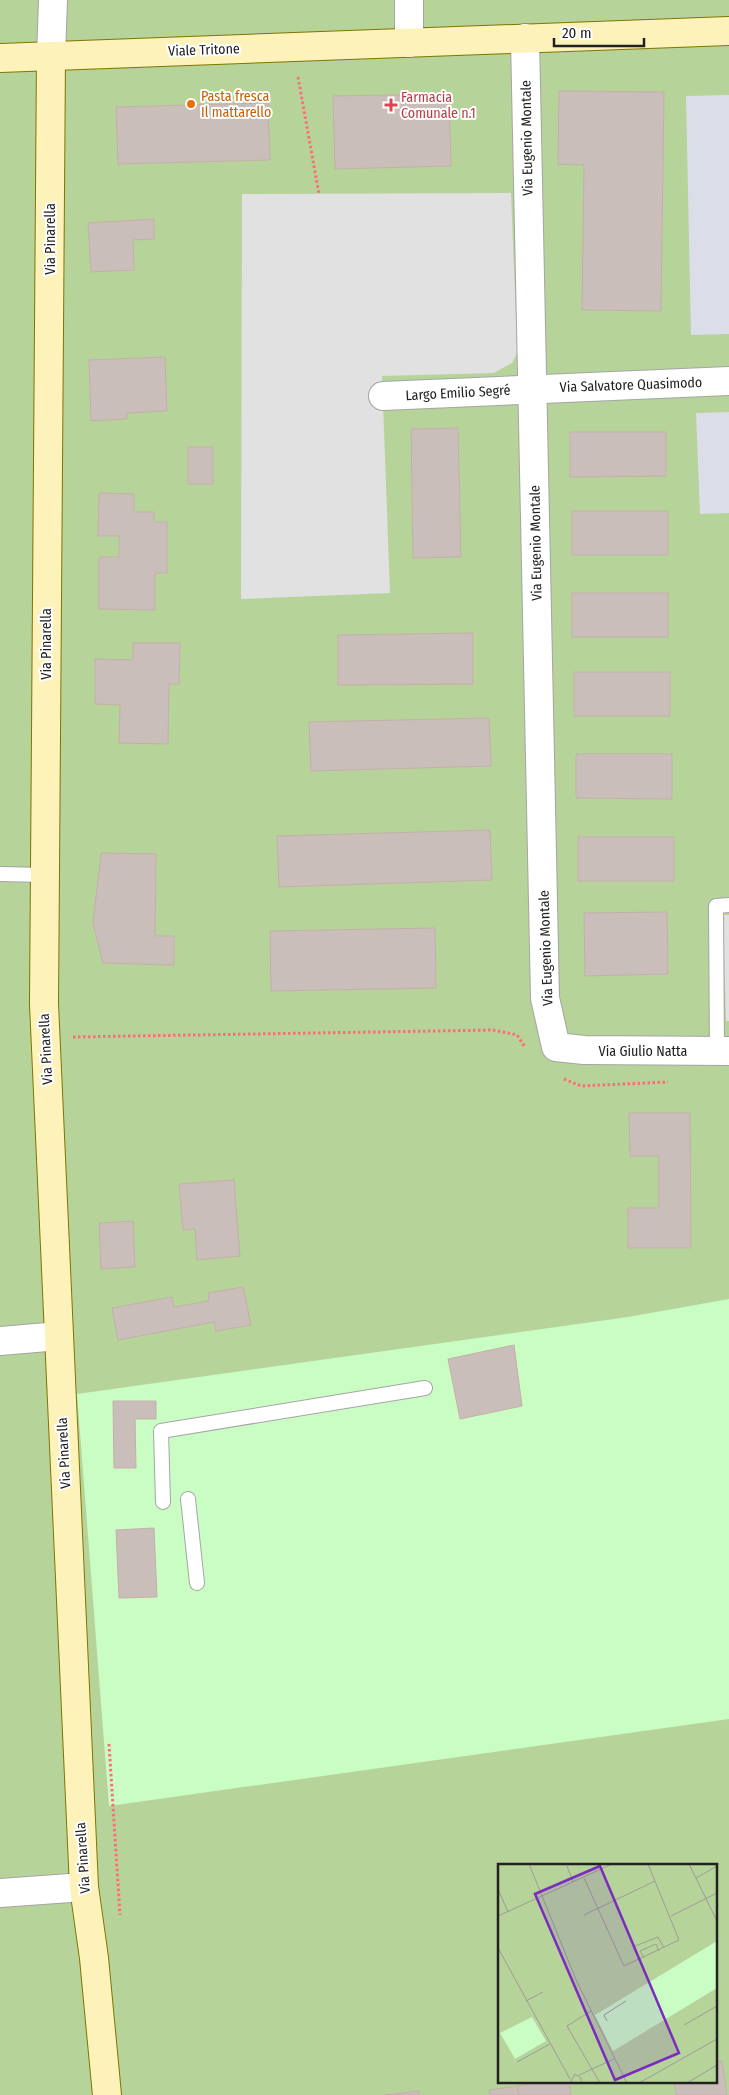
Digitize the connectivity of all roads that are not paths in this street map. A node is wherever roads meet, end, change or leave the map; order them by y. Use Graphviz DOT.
graph roads {
  1 [pos="53,0"];
  2 [pos="409,0"];
  3 [pos="729,31"];
  4 [pos="525,38"];
  5 [pos="409,43"];
  6 [pos="51,56"];
  7 [pos="0,58"];
  8 [pos="729,381"];
  9 [pos="533,389"];
  10 [pos="382,396"];
  11 [pos="0,874"];
  12 [pos="44,875"];
  13 [pos="729,906"];
  14 [pos="556,1047"];
  15 [pos="723,1051"];
  16 [pos="59,1336"];
  17 [pos="0,1341"];
  18 [pos="425,1388"];
  19 [pos="188,1500"];
  20 [pos="164,1502"];
  21 [pos="197,1583"];
  22 [pos="84,1887"];
  23 [pos="0,1893"];
  24 [pos="107,2095"];
  1 -- 6 [label="street, Via Pinarella"];
  2 -- 5 [label="street"];
  3 -- 4 [label="street, Viale Tritone"];
  4 -- 5 [label="street, Viale Tritone"];
  4 -- 9 [label="street, Via Eugenio Montale"];
  5 -- 6 [label="street, Viale Tritone"];
  6 -- 7 [label="street, Viale Tritone"];
  6 -- 12 [label="street, Via Pinarella"];
  8 -- 9 [label="street, Via Salvatore Quasimodo"];
  9 -- 10 [label="street, Largo Emilio Segré"];
  9 -- 14 [label="street, Via Eugenio Montale"];
  11 -- 12 [label="lane"];
  12 -- 16 [label="street, Via Pinarella"];
  13 -- 15 [label="lane"];
  14 -- 15 [label="street, Via Giulio Natta"];
  16 -- 17 [label="street"];
  16 -- 22 [label="street, Via Pinarella"];
  18 -- 20 [label="lane"];
  19 -- 21 [label="lane"];
  22 -- 23 [label="street"];
  22 -- 24 [label="street, Via Pinarella"];
}
